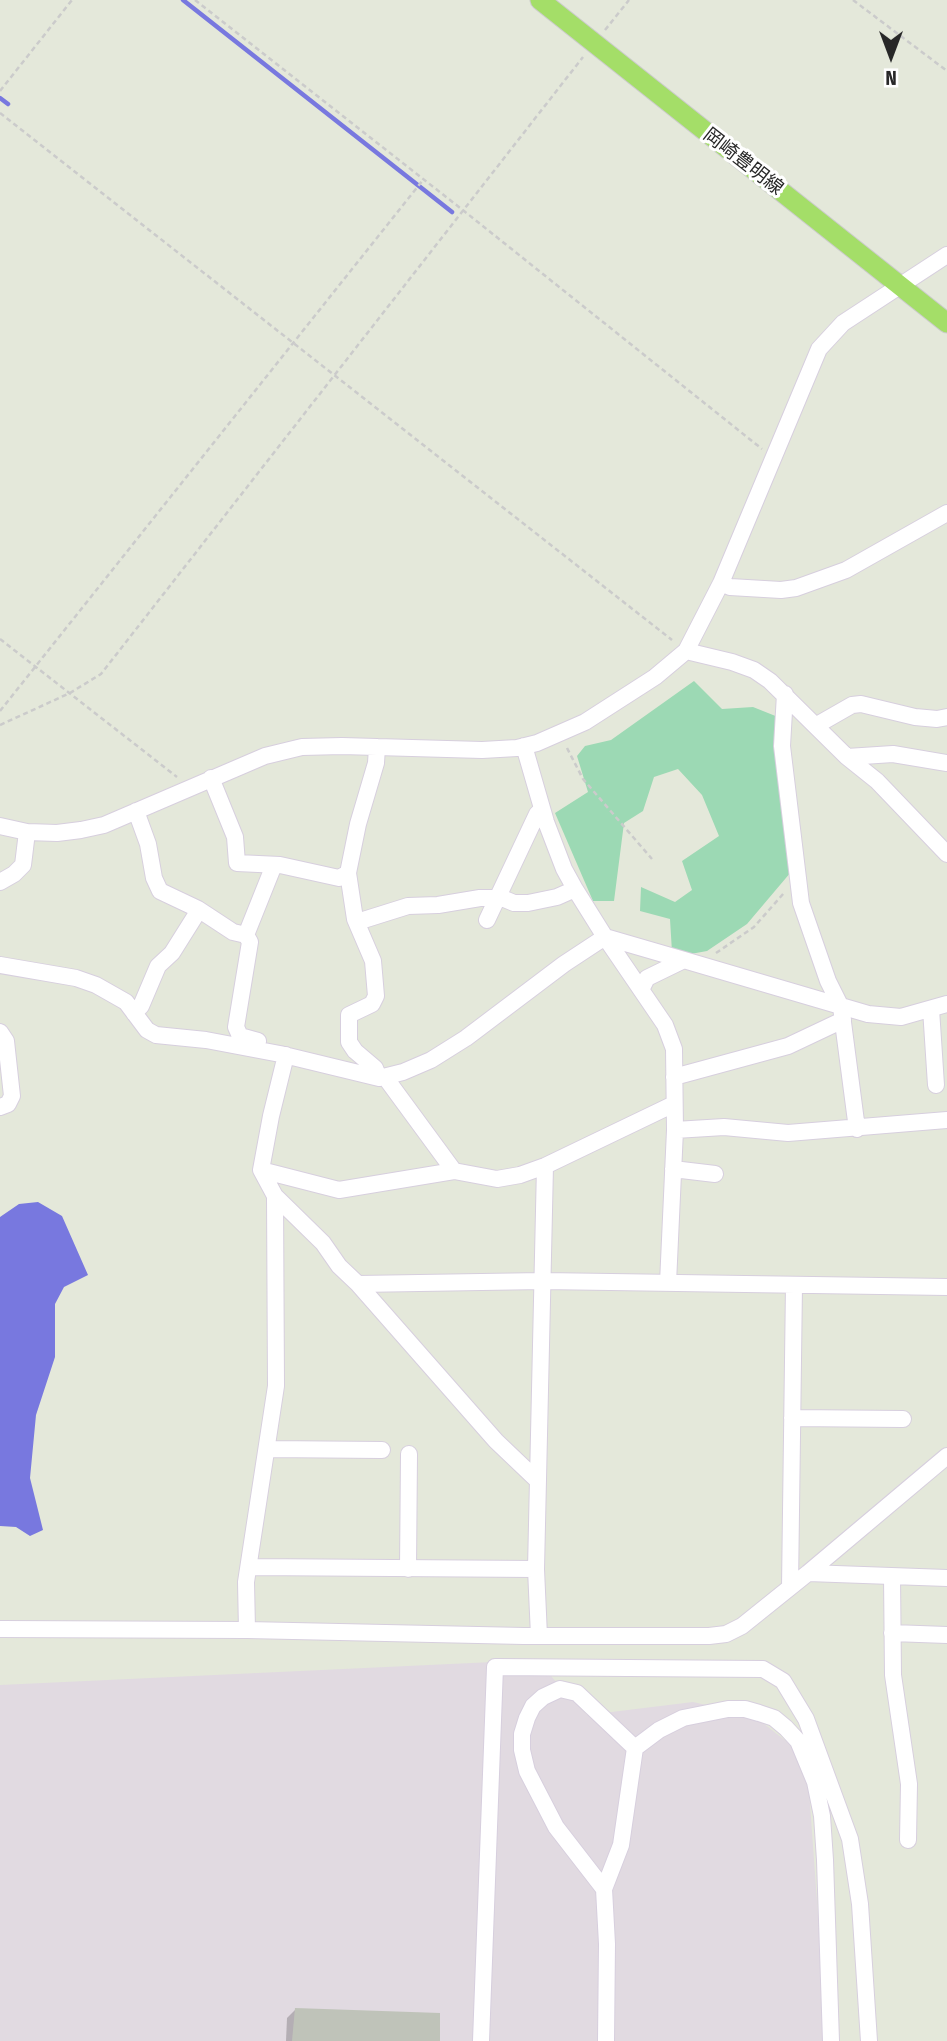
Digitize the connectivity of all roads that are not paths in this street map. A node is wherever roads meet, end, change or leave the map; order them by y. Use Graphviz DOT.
graph roads {
  1 [pos="540,0"];
  2 [pos="947,255"];
  3 [pos="900,286"];
  4 [pos="947,323"];
  5 [pos="947,513"];
  6 [pos="721,583"];
  7 [pos="686,651"];
  8 [pos="785,694"];
  9 [pos="947,717"];
  10 [pos="817,725"];
  11 [pos="524,746"];
  12 [pos="377,747"];
  13 [pos="847,757"];
  14 [pos="947,763"];
  15 [pos="211,778"];
  16 [pos="542,809"];
  17 [pos="136,811"];
  18 [pos="0,826"];
  19 [pos="27,832"];
  20 [pos="947,853"];
  21 [pos="274,865"];
  22 [pos="348,873"];
  23 [pos="0,881"];
  24 [pos="575,889"];
  25 [pos="496,898"];
  26 [pos="199,909"];
  27 [pos="487,920"];
  28 [pos="357,922"];
  29 [pos="246,935"];
  30 [pos="605,937"];
  31 [pos="684,960"];
  32 [pos="0,965"];
  33 [pos="641,990"];
  34 [pos="947,1004"];
  35 [pos="930,1009"];
  36 [pos="134,1013"];
  37 [pos="842,1014"];
  38 [pos="0,1032"];
  39 [pos="283,1055"];
  40 [pos="674,1077"];
  41 [pos="382,1078"];
  42 [pos="936,1085"];
  43 [pos="674,1104"];
  44 [pos="0,1107"];
  45 [pos="947,1119"];
  46 [pos="857,1129"];
  47 [pos="675,1130"];
  48 [pos="545,1166"];
  49 [pos="673,1169"];
  50 [pos="261,1170"];
  51 [pos="454,1171"];
  52 [pos="715,1174"];
  53 [pos="275,1196"];
  54 [pos="543,1281"];
  55 [pos="668,1283"];
  56 [pos="358,1284"];
  57 [pos="794,1284"];
  58 [pos="947,1287"];
  59 [pos="792,1418"];
  60 [pos="903,1419"];
  61 [pos="268,1448"];
  62 [pos="382,1450"];
  63 [pos="409,1454"];
  64 [pos="947,1456"];
  65 [pos="538,1481"];
  66 [pos="250,1567"];
  67 [pos="408,1569"];
  68 [pos="536,1569"];
  69 [pos="808,1573"];
  70 [pos="892,1577"];
  71 [pos="947,1578"];
  72 [pos="790,1587"];
  73 [pos="0,1629"];
  74 [pos="247,1630"];
  75 [pos="892,1633"];
  76 [pos="947,1635"];
  77 [pos="539,1636"];
  78 [pos="635,1748"];
  79 [pos="908,1840"];
  80 [pos="604,1889"];
  81 [pos="481,2041"];
  82 [pos="606,2041"];
  83 [pos="831,2041"];
  84 [pos="869,2041"];
  1 -- 3 [label="main road, 岡崎豊明線"];
  2 -- 3 [label="street"];
  3 -- 4 [label="main road, 岡崎豊明線"];
  3 -- 6 [label="street"];
  5 -- 6 [label="street"];
  6 -- 7 [label="street"];
  7 -- 8 [label="street"];
  7 -- 11 [label="street"];
  8 -- 10 [label="street"];
  8 -- 37 [label="street"];
  9 -- 10 [label="street"];
  10 -- 13 [label="street"];
  11 -- 12 [label="street"];
  11 -- 16 [label="street"];
  12 -- 15 [label="street"];
  12 -- 22 [label="street"];
  13 -- 14 [label="street"];
  13 -- 20 [label="street"];
  15 -- 17 [label="street"];
  15 -- 21 [label="street"];
  16 -- 24 [label="street"];
  16 -- 25 [label="street"];
  17 -- 19 [label="street"];
  17 -- 26 [label="street"];
  18 -- 19 [label="street"];
  19 -- 23 [label="street"];
  21 -- 22 [label="street"];
  21 -- 29 [label="street"];
  22 -- 28 [label="street"];
  24 -- 25 [label="street"];
  24 -- 30 [label="street"];
  25 -- 27 [label="street"];
  25 -- 28 [label="street"];
  26 -- 29 [label="street"];
  26 -- 36 [label="street"];
  28 -- 41 [label="street"];
  29 -- 39 [label="street"];
  30 -- 31 [label="street"];
  30 -- 33 [label="street"];
  30 -- 41 [label="street"];
  31 -- 33 [label="street"];
  31 -- 37 [label="street"];
  32 -- 36 [label="street"];
  33 -- 40 [label="street"];
  34 -- 35 [label="street"];
  35 -- 37 [label="street"];
  35 -- 42 [label="street"];
  36 -- 39 [label="street"];
  37 -- 40 [label="street"];
  37 -- 46 [label="street"];
  38 -- 44 [label="street"];
  39 -- 41 [label="street"];
  39 -- 50 [label="street"];
  40 -- 43 [label="street"];
  41 -- 51 [label="street"];
  43 -- 47 [label="street"];
  43 -- 48 [label="street"];
  45 -- 46 [label="street"];
  46 -- 47 [label="street"];
  47 -- 49 [label="street"];
  48 -- 51 [label="street"];
  48 -- 54 [label="street"];
  49 -- 52 [label="street"];
  49 -- 55 [label="street"];
  50 -- 51 [label="street"];
  50 -- 53 [label="street"];
  53 -- 56 [label="street"];
  53 -- 61 [label="street"];
  54 -- 55 [label="street"];
  54 -- 56 [label="street"];
  54 -- 65 [label="street"];
  55 -- 57 [label="street"];
  56 -- 65 [label="street"];
  57 -- 58 [label="street"];
  57 -- 59 [label="street"];
  59 -- 60 [label="street"];
  59 -- 72 [label="street"];
  61 -- 62 [label="street"];
  61 -- 66 [label="street"];
  63 -- 67 [label="street"];
  64 -- 69 [label="street"];
  65 -- 68 [label="street"];
  66 -- 67 [label="street"];
  66 -- 74 [label="street"];
  67 -- 68 [label="street"];
  68 -- 77 [label="street"];
  69 -- 70 [label="street"];
  69 -- 72 [label="street"];
  70 -- 71 [label="street"];
  70 -- 75 [label="street"];
  72 -- 77 [label="street"];
  73 -- 74 [label="street"];
  74 -- 77 [label="street"];
  75 -- 76 [label="street"];
  75 -- 79 [label="street"];
  78 -- 80 [label="street"];
  78 -- 80 [label="street"];
  78 -- 83 [label="street"];
  80 -- 82 [label="street"];
  81 -- 84 [label="street"];
}
